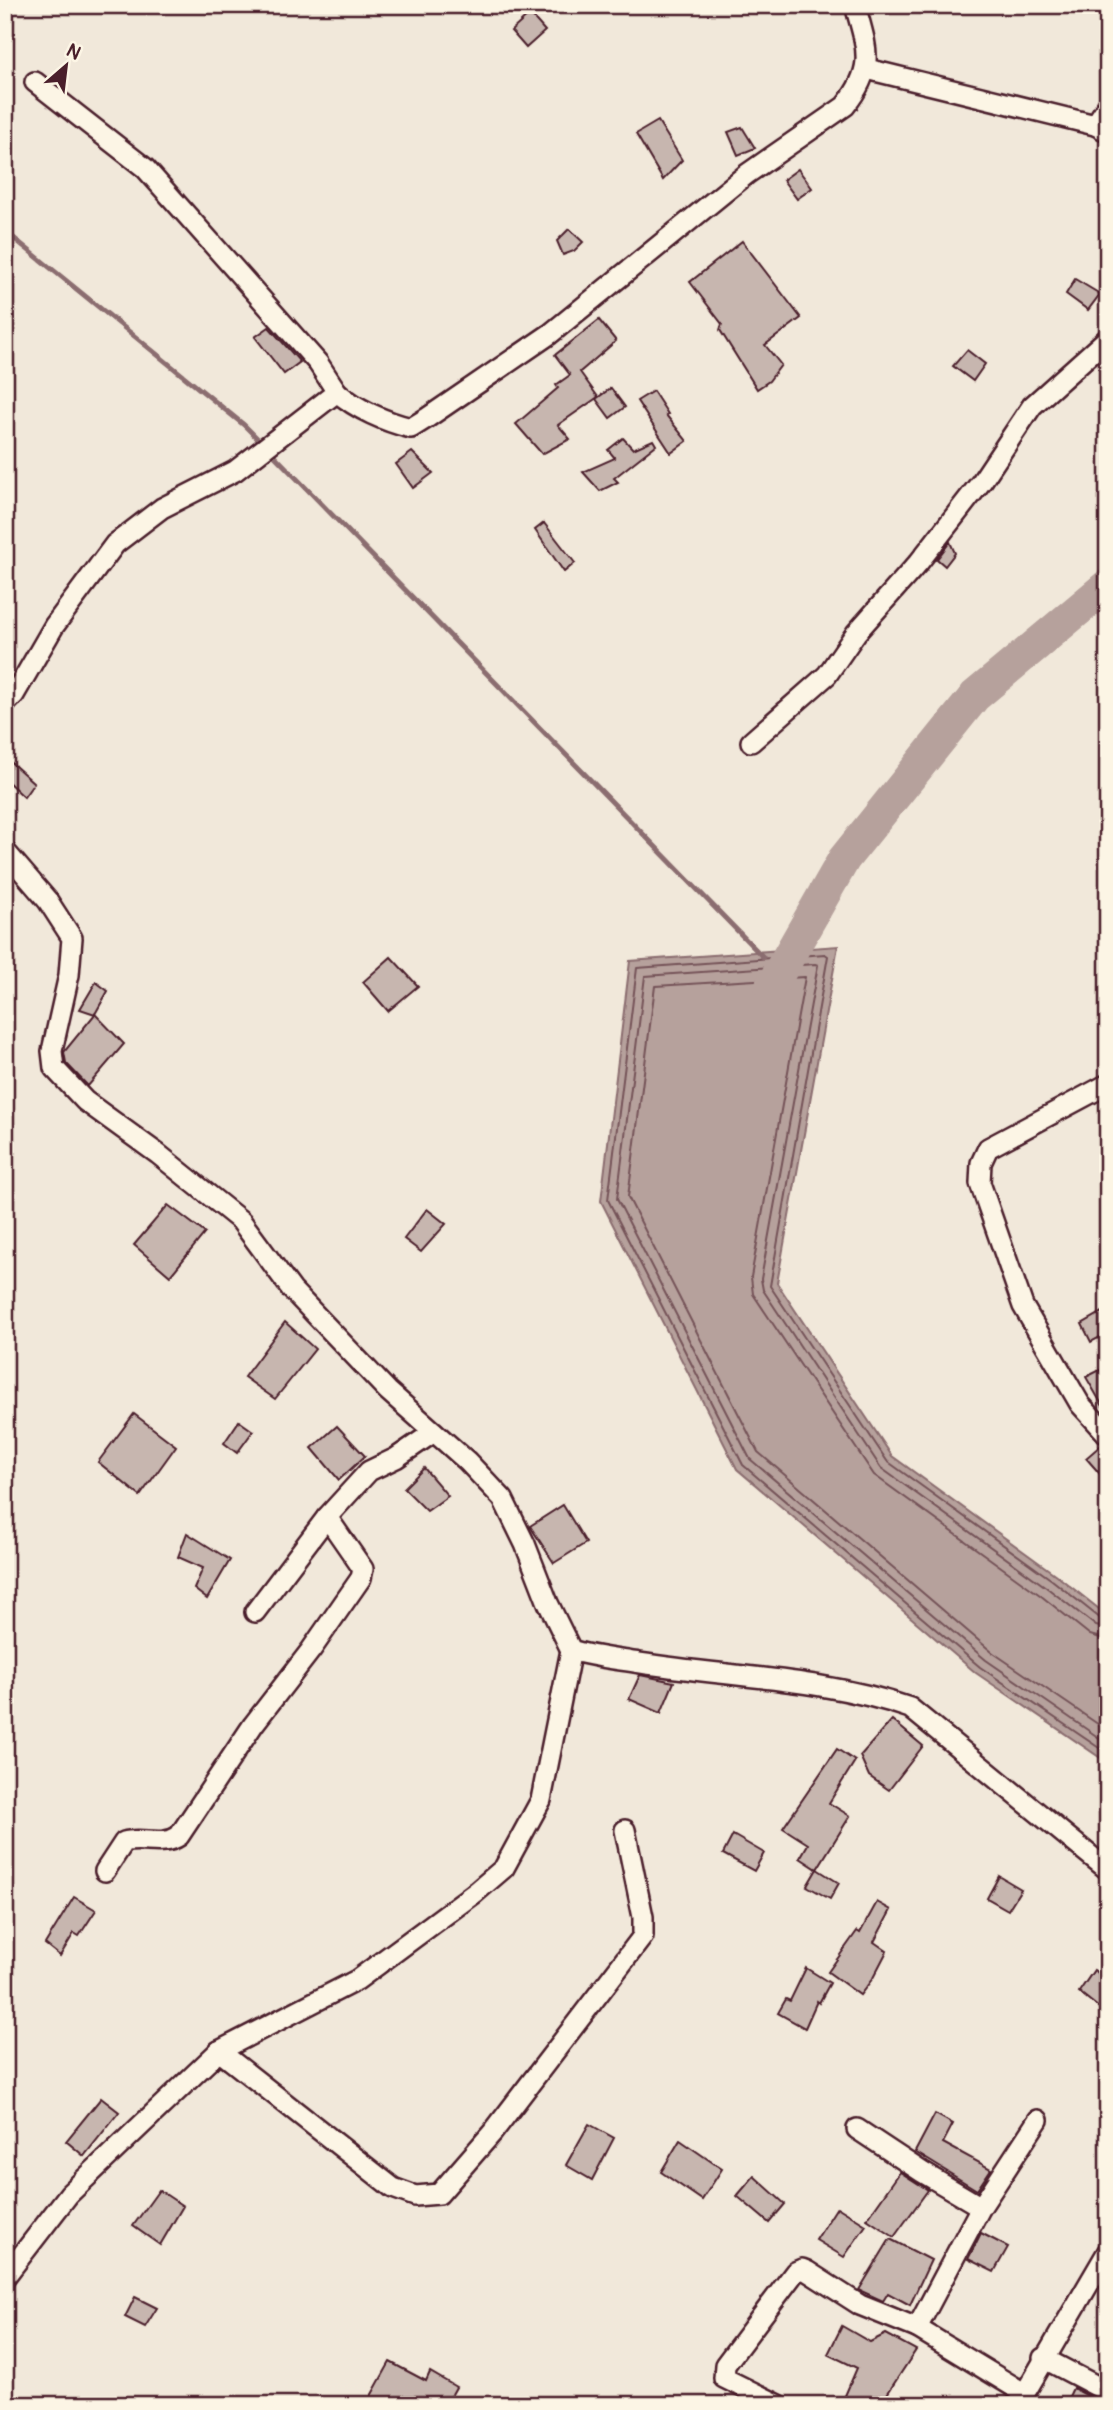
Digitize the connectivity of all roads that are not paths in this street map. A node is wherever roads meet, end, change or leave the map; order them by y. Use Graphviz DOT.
graph roads {
  1 [pos="855,5"];
  2 [pos="867,69"];
  3 [pos="35,82"];
  4 [pos="1108,105"];
  5 [pos="1101,129"];
  6 [pos="1108,338"];
  7 [pos="337,392"];
  8 [pos="5,704"];
  9 [pos="751,742"];
  10 [pos="5,851"];
  11 [pos="1108,1084"];
  12 [pos="434,1432"];
  13 [pos="1108,1435"];
  14 [pos="327,1517"];
  15 [pos="255,1612"];
  16 [pos="571,1650"];
  17 [pos="625,1830"];
  18 [pos="1108,1870"];
  19 [pos="105,1871"];
  20 [pos="219,2051"];
  21 [pos="1038,2120"];
  22 [pos="857,2129"];
  23 [pos="981,2207"];
  24 [pos="1108,2251"];
  25 [pos="5,2277"];
  26 [pos="917,2328"];
  27 [pos="1043,2358"];
  28 [pos="1108,2392"];
  29 [pos="1021,2399"];
  30 [pos="779,2405"];
  1 -- 2 [label="street"];
  2 -- 5 [label="street"];
  2 -- 7 [label="street"];
  3 -- 7 [label="street"];
  4 -- 5 [label="street"];
  6 -- 9 [label="street"];
  7 -- 8 [label="street"];
  10 -- 12 [label="street"];
  11 -- 13 [label="street"];
  12 -- 14 [label="street"];
  12 -- 16 [label="street"];
  14 -- 15 [label="street"];
  14 -- 19 [label="street"];
  16 -- 18 [label="street"];
  16 -- 20 [label="street"];
  17 -- 20 [label="street"];
  20 -- 25 [label="street"];
  21 -- 23 [label="street"];
  22 -- 23 [label="street"];
  23 -- 26 [label="street"];
  24 -- 27 [label="street"];
  26 -- 29 [label="street"];
  26 -- 30 [label="street"];
  27 -- 28 [label="street"];
  27 -- 29 [label="street"];
}
